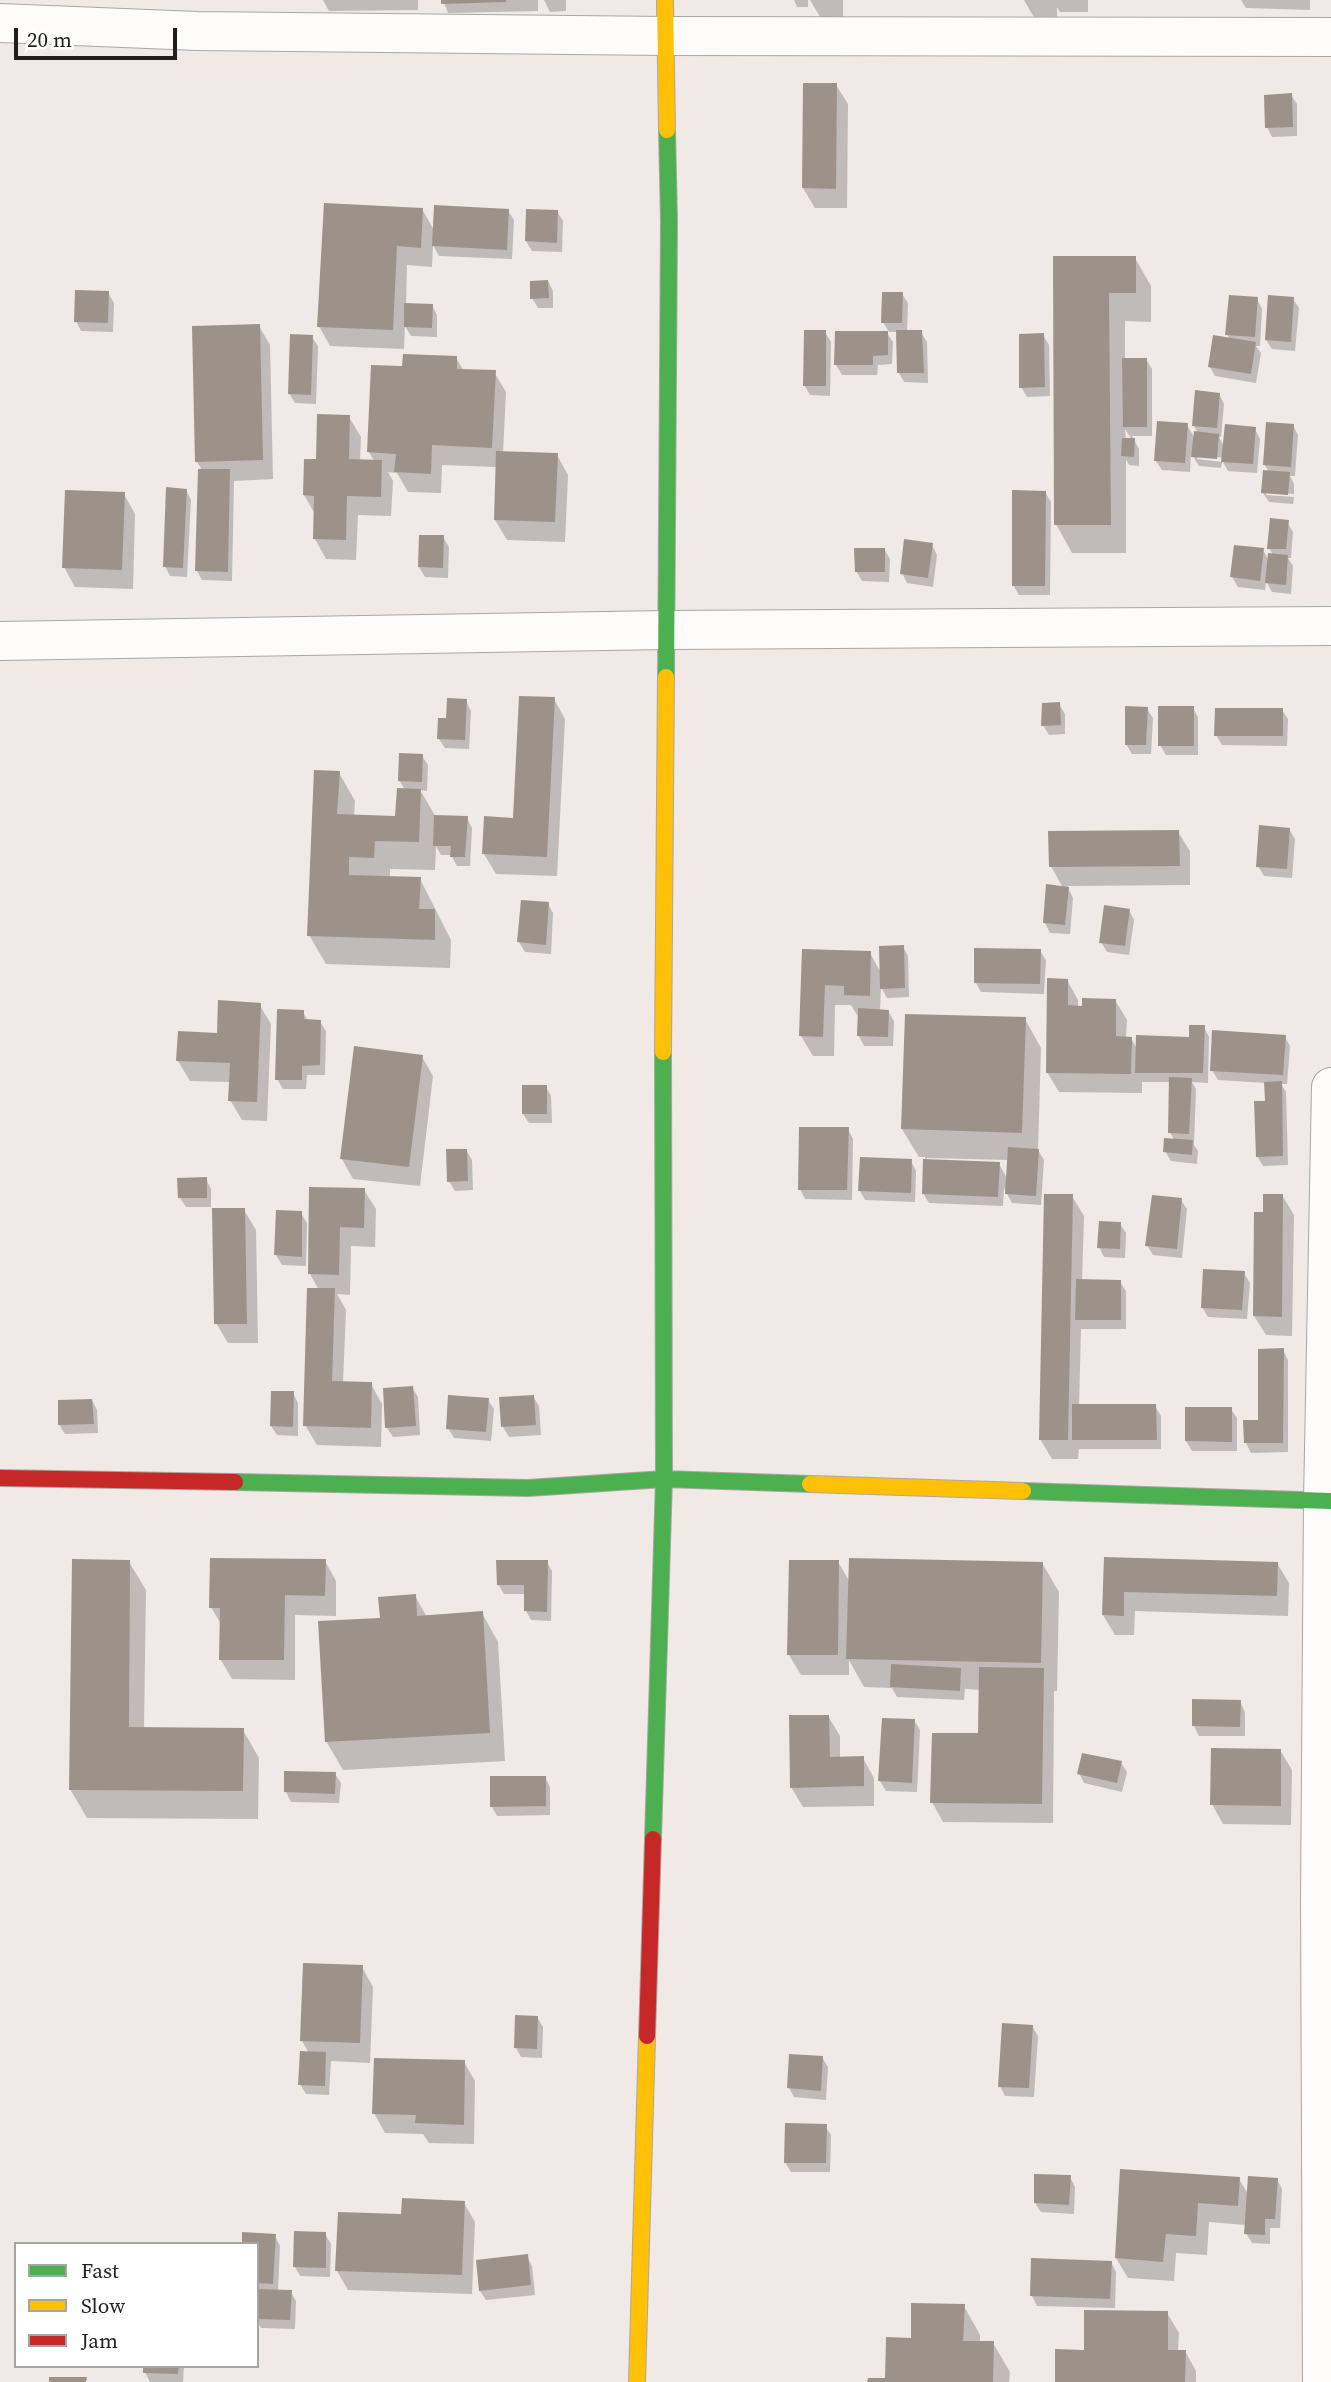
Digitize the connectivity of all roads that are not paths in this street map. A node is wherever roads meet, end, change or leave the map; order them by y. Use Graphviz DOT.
graph roads {
  1 [pos="666,18"];
  2 [pos="0,23"];
  3 [pos="1331,37"];
  4 [pos="1331,626"];
  5 [pos="666,630"];
  6 [pos="0,641"];
  7 [pos="1331,1087"];
  8 [pos="0,1478"];
  9 [pos="664,1479"];
  10 [pos="1327,1501"];
  11 [pos="637,2382"];
  12 [pos="1322,2382"];
  1 -- 2 [label="street"];
  1 -- 3 [label="street"];
  1 -- 5 [label="street"];
  4 -- 5 [label="street"];
  5 -- 6 [label="street"];
  5 -- 9 [label="street"];
  7 -- 10 [label="street"];
  8 -- 9 [label="street"];
  9 -- 10 [label="street"];
  9 -- 11 [label="street"];
  10 -- 12 [label="street"];
}
